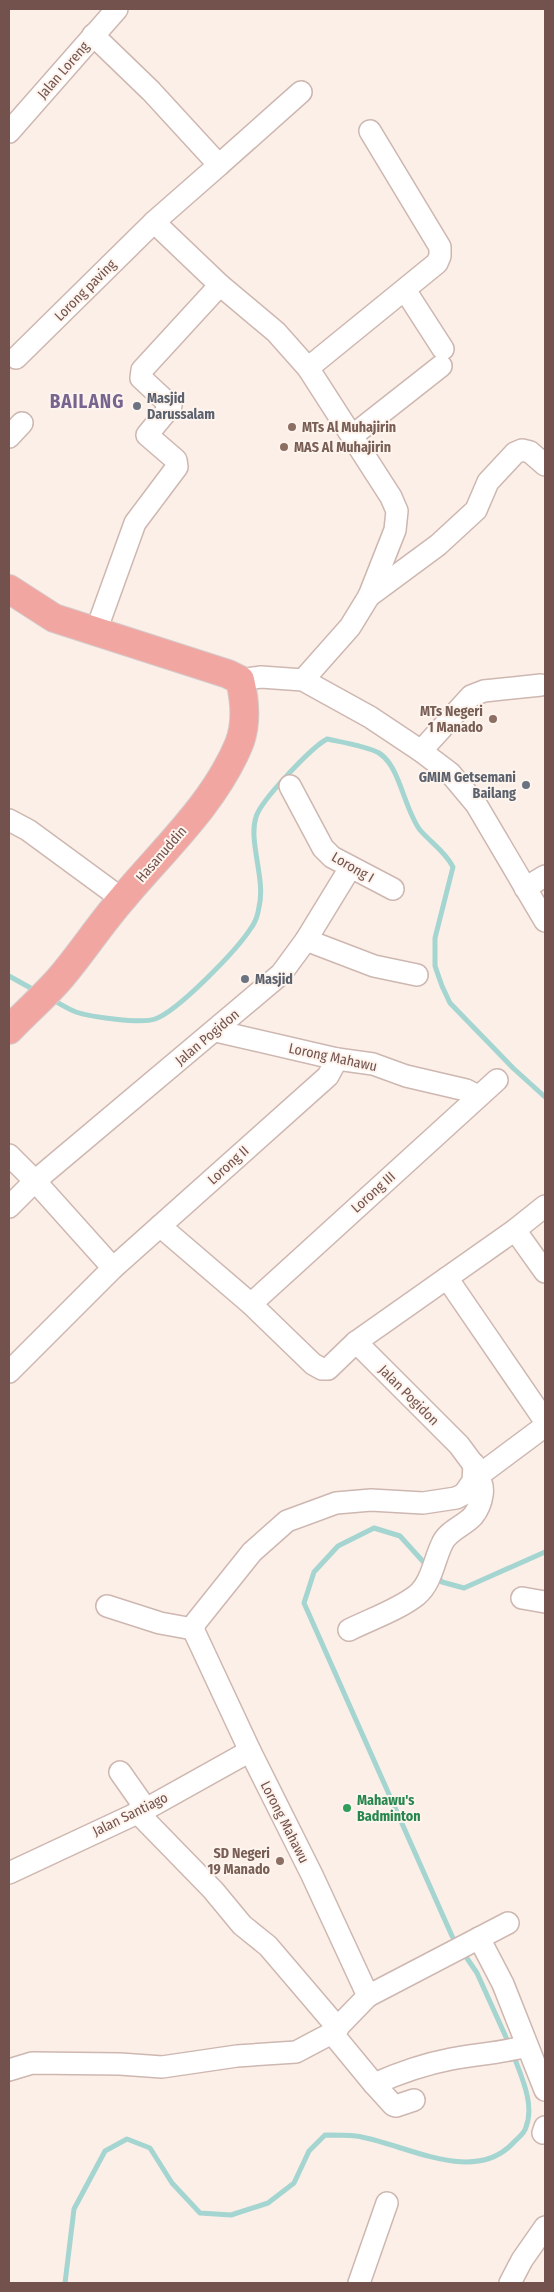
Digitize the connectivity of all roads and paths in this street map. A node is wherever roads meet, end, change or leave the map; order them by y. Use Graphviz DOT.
graph roads {
  1 [pos="117,9"];
  2 [pos="93,35"];
  3 [pos="301,92"];
  4 [pos="370,130"];
  5 [pos="9,132"];
  6 [pos="219,165"];
  7 [pos="154,222"];
  8 [pos="220,285"];
  9 [pos="405,290"];
  10 [pos="16,358"];
  11 [pos="308,368"];
  12 [pos="352,436"];
  13 [pos="545,465"];
  14 [pos="9,589"];
  15 [pos="369,596"];
  16 [pos="96,631"];
  17 [pos="240,680"];
  18 [pos="303,680"];
  19 [pos="541,685"];
  20 [pos="421,751"];
  21 [pos="290,786"];
  22 [pos="9,820"];
  23 [pos="350,868"];
  24 [pos="545,876"];
  25 [pos="525,888"];
  26 [pos="392,889"];
  27 [pos="122,899"];
  28 [pos="545,921"];
  29 [pos="306,940"];
  30 [pos="416,975"];
  31 [pos="9,1030"];
  32 [pos="216,1031"];
  33 [pos="338,1059"];
  34 [pos="497,1080"];
  35 [pos="478,1096"];
  36 [pos="9,1155"];
  37 [pos="35,1181"];
  38 [pos="545,1206"];
  39 [pos="9,1207"];
  40 [pos="160,1226"];
  41 [pos="515,1230"];
  42 [pos="114,1268"];
  43 [pos="545,1272"];
  44 [pos="447,1278"];
  45 [pos="251,1304"];
  46 [pos="356,1342"];
  47 [pos="9,1372"];
  48 [pos="545,1422"];
  49 [pos="545,1426"];
  50 [pos="474,1470"];
  51 [pos="522,1598"];
  52 [pos="545,1602"];
  53 [pos="107,1606"];
  54 [pos="193,1629"];
  55 [pos="349,1630"];
  56 [pos="250,1752"];
  57 [pos="120,1772"];
  58 [pos="142,1811"];
  59 [pos="9,1873"];
  60 [pos="508,1923"];
  61 [pos="472,1942"];
  62 [pos="368,1996"];
  63 [pos="335,2031"];
  64 [pos="520,2048"];
  65 [pos="9,2070"];
  66 [pos="374,2084"];
  67 [pos="545,2089"];
  68 [pos="414,2100"];
  69 [pos="387,2203"];
  70 [pos="545,2227"];
  71 [pos="359,2283"];
  72 [pos="510,2283"];
  1 -- 2 [label="street, Jalan Loreng"];
  2 -- 5 [label="street, Jalan Loreng"];
  2 -- 6 [label="street"];
  3 -- 6 [label="street, Lorong paving"];
  4 -- 9 [label="street"];
  6 -- 7 [label="street, Lorong paving"];
  7 -- 8 [label="street"];
  7 -- 10 [label="street, Lorong paving"];
  8 -- 11 [label="street"];
  8 -- 16 [label="street"];
  9 -- 11 [label="street"];
  9 -- 12 [label="street"];
  11 -- 12 [label="street"];
  12 -- 15 [label="street"];
  13 -- 15 [label="street"];
  14 -- 16 [label="highway"];
  15 -- 18 [label="street"];
  16 -- 17 [label="highway"];
  17 -- 18 [label="street"];
  17 -- 27 [label="highway, Hasanuddin"];
  18 -- 20 [label="street"];
  19 -- 20 [label="street"];
  20 -- 25 [label="street"];
  21 -- 23 [label="street, Lorong I"];
  22 -- 27 [label="street"];
  23 -- 26 [label="street, Lorong I"];
  23 -- 29 [label="street, Jalan Pogidon"];
  24 -- 25 [label="street"];
  25 -- 28 [label="street"];
  27 -- 31 [label="highway, Hasanuddin"];
  29 -- 30 [label="street"];
  29 -- 32 [label="street, Jalan Pogidon"];
  32 -- 33 [label="street, Lorong Mahawu"];
  32 -- 37 [label="street, Jalan Pogidon"];
  33 -- 35 [label="street, Lorong Mahawu"];
  33 -- 40 [label="street, Lorong II"];
  34 -- 35 [label="street, Lorong III"];
  35 -- 45 [label="street, Lorong III"];
  36 -- 37 [label="street"];
  37 -- 39 [label="street, Jalan Pogidon"];
  37 -- 42 [label="street"];
  38 -- 41 [label="street"];
  40 -- 42 [label="street, Lorong II"];
  40 -- 45 [label="street"];
  41 -- 43 [label="street"];
  41 -- 44 [label="street"];
  42 -- 47 [label="street, Lorong II"];
  44 -- 46 [label="street"];
  44 -- 48 [label="street"];
  45 -- 46 [label="street"];
  46 -- 50 [label="street, Jalan Pogidon"];
  49 -- 50 [label="street"];
  50 -- 54 [label="street"];
  50 -- 55 [label="street"];
  51 -- 52 [label="street"];
  53 -- 54 [label="street"];
  54 -- 56 [label="street, Lorong Mahawu"];
  56 -- 58 [label="street, Jalan Santiago"];
  56 -- 62 [label="street, Lorong Mahawu"];
  57 -- 58 [label="street"];
  58 -- 59 [label="street, Jalan Santiago"];
  58 -- 63 [label="street"];
  60 -- 61 [label="street"];
  61 -- 62 [label="street"];
  61 -- 64 [label="street"];
  62 -- 63 [label="street"];
  63 -- 65 [label="street"];
  63 -- 66 [label="street"];
  64 -- 66 [label="street"];
  64 -- 67 [label="street"];
  66 -- 68 [label="street"];
  69 -- 71 [label="street"];
  70 -- 72 [label="street"];
}
